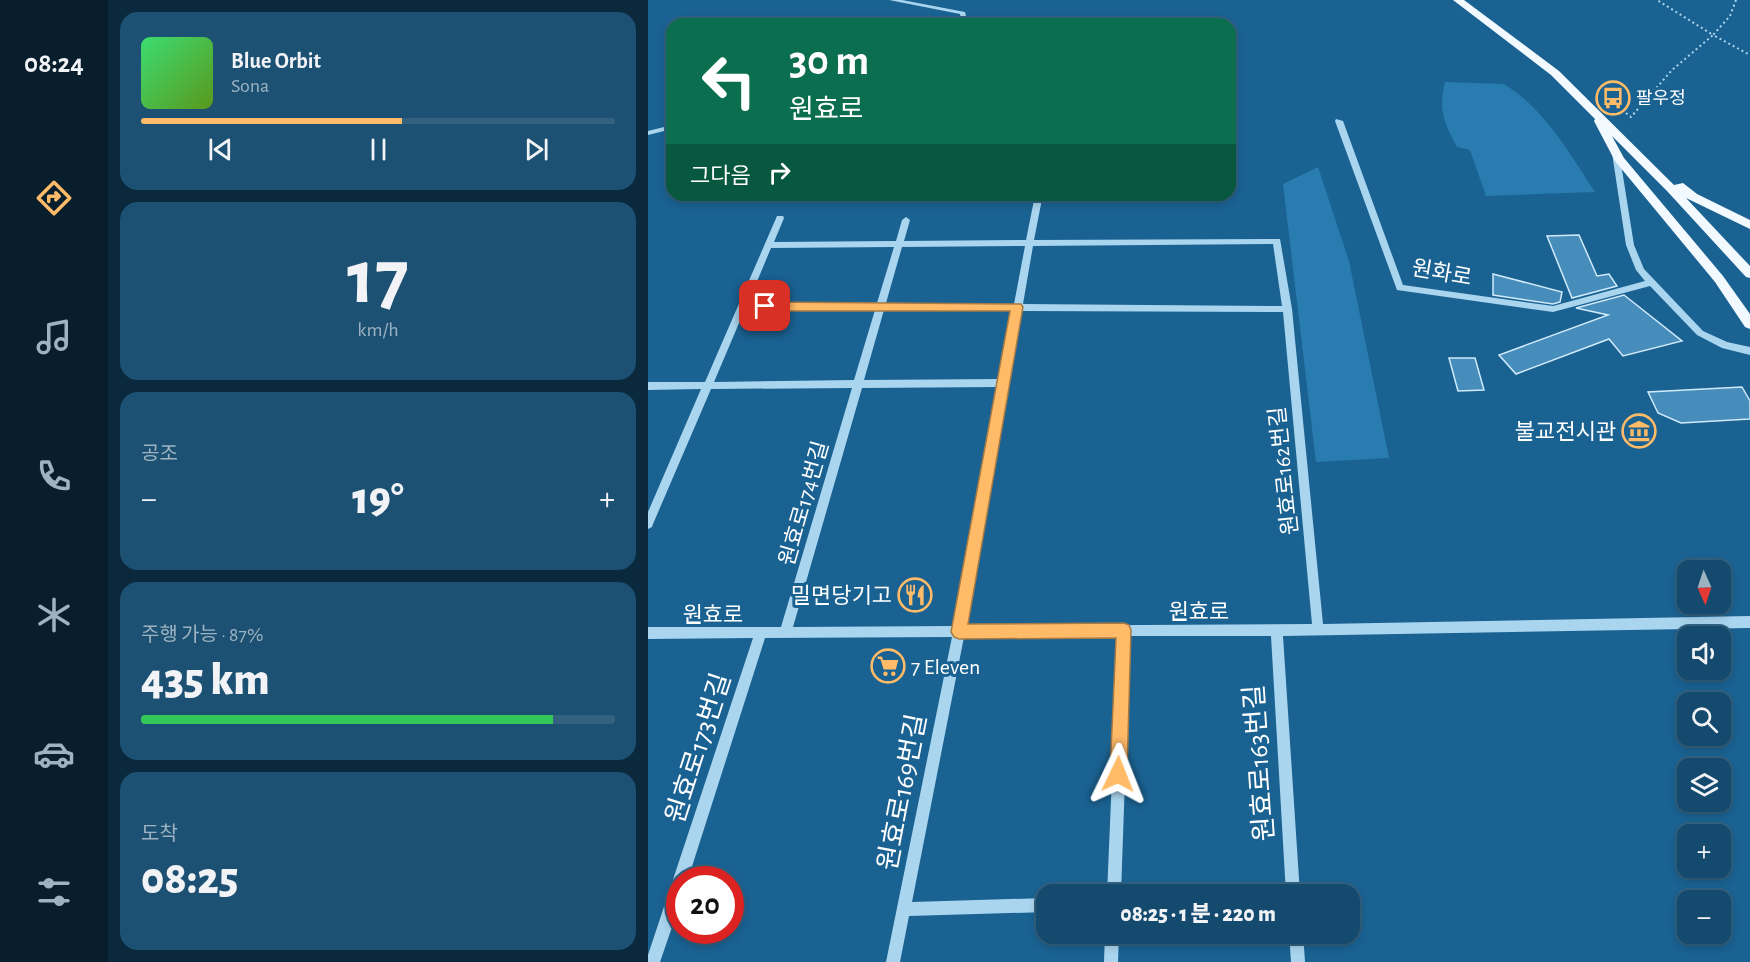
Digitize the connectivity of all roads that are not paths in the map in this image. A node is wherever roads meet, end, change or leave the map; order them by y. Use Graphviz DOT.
graph roads {
  1 [pos="892,0"];
  2 [pos="1458,0"];
  3 [pos="964,18"];
  4 [pos="1590,105"];
  5 [pos="1339,121"];
  6 [pos="666,128"];
  7 [pos="648,133"];
  8 [pos="1616,153"];
  9 [pos="1038,201"];
  10 [pos="780,218"];
  11 [pos="906,220"];
  12 [pos="1750,225"];
  13 [pos="1030,241"];
  14 [pos="899,243"];
  15 [pos="768,245"];
  16 [pos="1745,263"];
  17 [pos="1709,267"];
  18 [pos="1737,277"];
  19 [pos="1650,283"];
  20 [pos="742,306"];
  21 [pos="881,306"];
  22 [pos="1017,307"];
  23 [pos="1287,309"];
  24 [pos="1750,324"];
  25 [pos="1750,351"];
  26 [pos="1004,383"];
  27 [pos="858,385"];
  28 [pos="648,386"];
  29 [pos="707,386"];
  30 [pos="648,524"];
  31 [pos="1750,621"];
  32 [pos="1318,629"];
  33 [pos="1124,630"];
  34 [pos="1277,630"];
  35 [pos="959,632"];
  36 [pos="648,633"];
  37 [pos="761,633"];
  38 [pos="785,633"];
  39 [pos="685,866"];
  40 [pos="1114,884"];
  41 [pos="1292,884"];
  42 [pos="1036,905"];
  43 [pos="904,909"];
  44 [pos="666,923"];
  45 [pos="1112,944"];
  46 [pos="1297,944"];
  47 [pos="653,962"];
  48 [pos="893,962"];
  49 [pos="1111,962"];
  50 [pos="1298,962"];
  1 -- 3 [label="street"];
  2 -- 4 [label="main road"];
  4 -- 8 [label="main road"];
  4 -- 12 [label="main road"];
  4 -- 16 [label="main road"];
  5 -- 19 [label="street, 원화로"];
  6 -- 7 [label="street"];
  8 -- 17 [label="main road"];
  8 -- 19 [label="street"];
  9 -- 13 [label="street, 원효로169번길"];
  10 -- 15 [label="street"];
  11 -- 14 [label="street, 원효로174번길"];
  13 -- 14 [label="street"];
  13 -- 22 [label="street, 원효로169번길"];
  13 -- 23 [label="street, 원효로162번길"];
  14 -- 15 [label="street"];
  14 -- 21 [label="street, 원효로174번길"];
  15 -- 20 [label="street"];
  16 -- 17 [label="main road"];
  16 -- 18 [label="main road"];
  17 -- 18 [label="main road"];
  18 -- 24 [label="main road"];
  19 -- 25 [label="street"];
  20 -- 21 [label="street"];
  20 -- 29 [label="street"];
  21 -- 22 [label="street"];
  21 -- 27 [label="street, 원효로174번길"];
  22 -- 23 [label="street"];
  22 -- 26 [label="street, 원효로169번길"];
  23 -- 32 [label="street, 원효로162번길"];
  26 -- 27 [label="street"];
  26 -- 35 [label="street, 원효로169번길"];
  27 -- 29 [label="street"];
  27 -- 38 [label="street, 원효로174번길"];
  28 -- 29 [label="street"];
  29 -- 30 [label="street"];
  31 -- 32 [label="street, 원효로"];
  32 -- 34 [label="street, 원효로"];
  33 -- 34 [label="street, 원효로"];
  33 -- 35 [label="street, 원효로"];
  33 -- 40 [label="street"];
  34 -- 41 [label="street, 원효로163번길"];
  35 -- 38 [label="street, 원효로"];
  35 -- 43 [label="street, 원효로169번길"];
  36 -- 37 [label="street, 원효로"];
  37 -- 38 [label="street, 원효로"];
  37 -- 39 [label="street, 원효로173번길"];
  42 -- 43 [label="street"];
  43 -- 48 [label="street, 원효로169번길"];
  44 -- 47 [label="street, 원효로173번길"];
  45 -- 49 [label="street"];
  46 -- 50 [label="street"];
}
